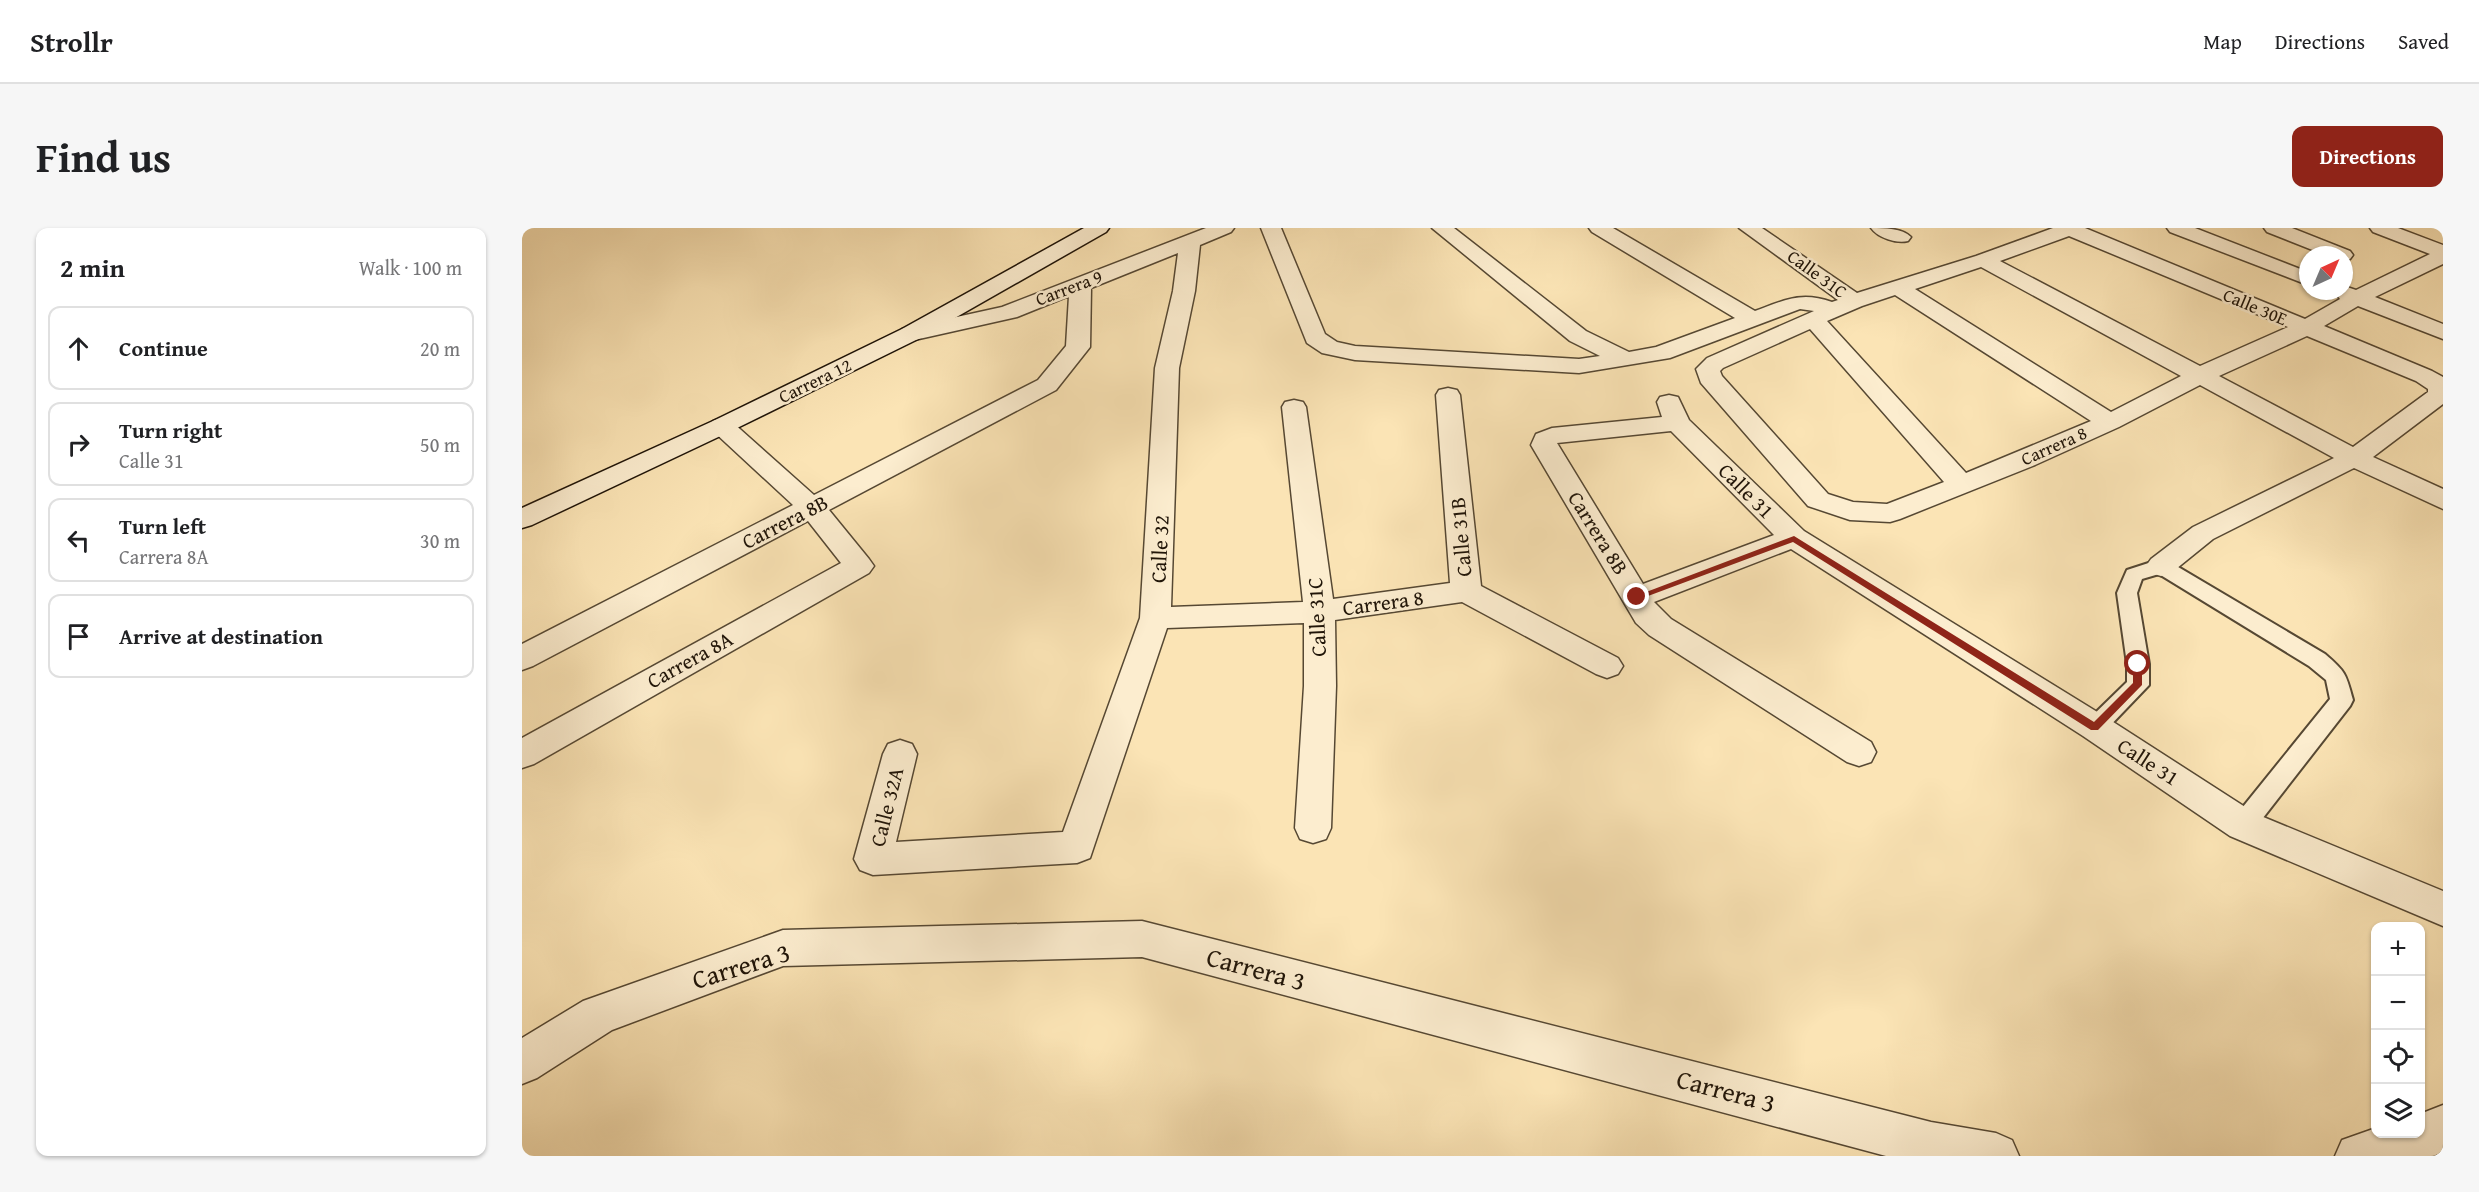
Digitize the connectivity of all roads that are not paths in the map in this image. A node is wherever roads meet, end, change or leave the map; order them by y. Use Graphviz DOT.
graph roads {
  1 [pos="1224,228"];
  2 [pos="1271,228"];
  3 [pos="1442,228"];
  4 [pos="1599,228"];
  5 [pos="1749,228"];
  6 [pos="1881,228"];
  7 [pos="2071,228"];
  8 [pos="2177,228"];
  9 [pos="2274,228"];
  10 [pos="2380,228"];
  11 [pos="1090,230"];
  12 [pos="1901,237"];
  13 [pos="1190,240"];
  14 [pos="2443,254"];
  15 [pos="1983,260"];
  16 [pos="2356,260"];
  17 [pos="2299,275"];
  18 [pos="2402,278"];
  19 [pos="1080,285"];
  20 [pos="1897,287"];
  21 [pos="2353,293"];
  22 [pos="2353,296"];
  23 [pos="2341,300"];
  24 [pos="1854,301"];
  25 [pos="1824,315"];
  26 [pos="1751,318"];
  27 [pos="2305,328"];
  28 [pos="2443,332"];
  29 [pos="910,334"];
  30 [pos="1626,360"];
  31 [pos="2199,376"];
  32 [pos="1448,395"];
  33 [pos="1294,407"];
  34 [pos="1673,412"];
  35 [pos="2110,422"];
  36 [pos="722,426"];
  37 [pos="2354,458"];
  38 [pos="1961,484"];
  39 [pos="2443,500"];
  40 [pos="812,508"];
  41 [pos="522,519"];
  42 [pos="1794,538"];
  43 [pos="2161,566"];
  44 [pos="1466,591"];
  45 [pos="1637,597"];
  46 [pos="1319,612"];
  47 [pos="1155,618"];
  48 [pos="522,658"];
  49 [pos="1607,666"];
  50 [pos="2095,727"];
  51 [pos="1859,752"];
  52 [pos="522,754"];
  53 [pos="900,754"];
  54 [pos="2244,825"];
  55 [pos="1313,828"];
  56 [pos="873,859"];
  57 [pos="2443,909"];
  58 [pos="522,1063"];
  59 [pos="2443,1128"];
  60 [pos="1931,1150"];
  61 [pos="1996,1156"];
  62 [pos="2358,1156"];
  1 -- 13 [label="street, Carrera 9"];
  2 -- 30 [label="street"];
  3 -- 30 [label="street"];
  4 -- 26 [label="street"];
  5 -- 24 [label="street, Calle 31C"];
  6 -- 12 [label="street"];
  7 -- 15 [label="street"];
  7 -- 27 [label="street, Calle 30E"];
  8 -- 17 [label="street"];
  9 -- 16 [label="street"];
  10 -- 14 [label="street"];
  11 -- 29 [label="street, Carrera 12"];
  13 -- 19 [label="street, Carrera 9"];
  13 -- 47 [label="street, Calle 32"];
  14 -- 18 [label="street, Carrera 8"];
  15 -- 20 [label="street"];
  15 -- 31 [label="street"];
  16 -- 18 [label="street"];
  18 -- 21 [label="street, Carrera 8"];
  19 -- 29 [label="street, Carrera 9"];
  19 -- 40 [label="street, Carrera 8B"];
  20 -- 24 [label="street"];
  20 -- 35 [label="street"];
  22 -- 28 [label="street"];
  23 -- 27 [label="street, Carrera 8"];
  24 -- 25 [label="street"];
  25 -- 26 [label="street"];
  25 -- 38 [label="street"];
  25 -- 38 [label="street, Carrera 8"];
  26 -- 30 [label="street"];
  27 -- 31 [label="street, Carrera 8"];
  27 -- 37 [label="street, Calle 30E"];
  29 -- 36 [label="street, Carrera 12"];
  31 -- 35 [label="street, Carrera 8"];
  31 -- 37 [label="street"];
  32 -- 44 [label="street, Calle 31B"];
  33 -- 46 [label="street, Calle 31C"];
  34 -- 42 [label="street, Calle 31"];
  34 -- 45 [label="street, Carrera 8B"];
  35 -- 38 [label="street, Carrera 8"];
  36 -- 40 [label="street"];
  36 -- 41 [label="street, Carrera 12"];
  37 -- 39 [label="street"];
  37 -- 43 [label="street"];
  40 -- 48 [label="street, Carrera 8B"];
  40 -- 52 [label="street, Carrera 8A"];
  42 -- 45 [label="street"];
  42 -- 50 [label="street, Calle 31"];
  43 -- 50 [label="lane"];
  43 -- 54 [label="lane"];
  44 -- 46 [label="street, Carrera 8"];
  44 -- 49 [label="street, Calle 31B"];
  45 -- 51 [label="street, Carrera 8B"];
  46 -- 47 [label="street, Carrera 8"];
  46 -- 55 [label="street, Calle 31C"];
  47 -- 56 [label="street, Calle 32"];
  50 -- 54 [label="street, Calle 31"];
  53 -- 56 [label="street, Calle 32A"];
  54 -- 57 [label="street, Calle 31"];
  58 -- 60 [label="street, Carrera 3"];
  59 -- 62 [label="street"];
  60 -- 61 [label="street, Carrera 3"];
}
